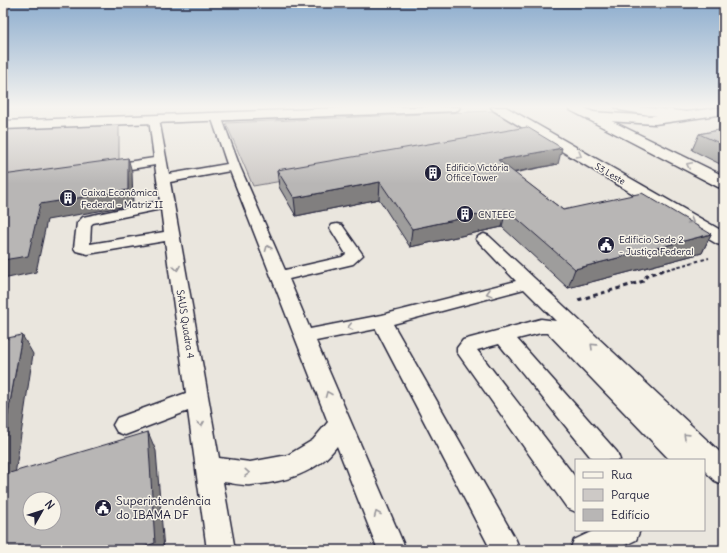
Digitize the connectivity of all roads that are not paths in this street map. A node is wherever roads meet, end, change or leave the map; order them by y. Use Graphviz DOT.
graph roads {
  1 [pos="156,133"];
  2 [pos="222,133"];
  3 [pos="541,133"];
  4 [pos="626,133"];
  5 [pos="635,133"];
  6 [pos="631,135"];
  7 [pos="234,167"];
  8 [pos="97,170"];
  9 [pos="162,170"];
  10 [pos="724,183"];
  11 [pos="168,204"];
  12 [pos="336,228"];
  13 [pos="172,235"];
  14 [pos="484,239"];
  15 [pos="724,240"];
  16 [pos="279,276"];
  17 [pos="528,283"];
  18 [pos="382,321"];
  19 [pos="503,336"];
  20 [pos="304,337"];
  21 [pos="197,398"];
  22 [pos="340,424"];
  23 [pos="125,425"];
  24 [pos="607,459"];
  25 [pos="685,459"];
  26 [pos="208,468"];
  27 [pos="724,473"];
  28 [pos="575,498"];
  29 [pos="221,550"];
  30 [pos="392,550"];
  31 [pos="506,550"];
  1 -- 9 [label="lane, SAUS Quadra 4"];
  2 -- 7 [label="lane"];
  3 -- 15 [label="street, S3 Leste, one-way"];
  4 -- 6 [label="street"];
  5 -- 6 [label="street"];
  10 -- 6 [label="street, one-way"];
  7 -- 9 [label="lane"];
  16 -- 7 [label="lane, one-way"];
  8 -- 9 [label="lane"];
  9 -- 11 [label="lane, SAUS Quadra 4"];
  11 -- 13 [label="lane, SAUS Quadra 4"];
  11 -- 13 [label="lane"];
  12 -- 16 [label="lane"];
  13 -- 21 [label="lane, SAUS Quadra 4, one-way"];
  14 -- 17 [label="lane"];
  16 -- 20 [label="lane"];
  17 -- 18 [label="lane, one-way"];
  27 -- 17 [label="lane, one-way"];
  18 -- 20 [label="lane, one-way"];
  18 -- 31 [label="lane"];
  19 -- 24 [label="lane"];
  19 -- 25 [label="lane"];
  19 -- 28 [label="lane"];
  22 -- 20 [label="lane, one-way"];
  21 -- 23 [label="lane"];
  21 -- 26 [label="lane, SAUS Quadra 4, one-way"];
  26 -- 22 [label="lane, one-way"];
  30 -- 22 [label="lane, one-way"];
  26 -- 29 [label="lane, SAUS Quadra 4"];
}
